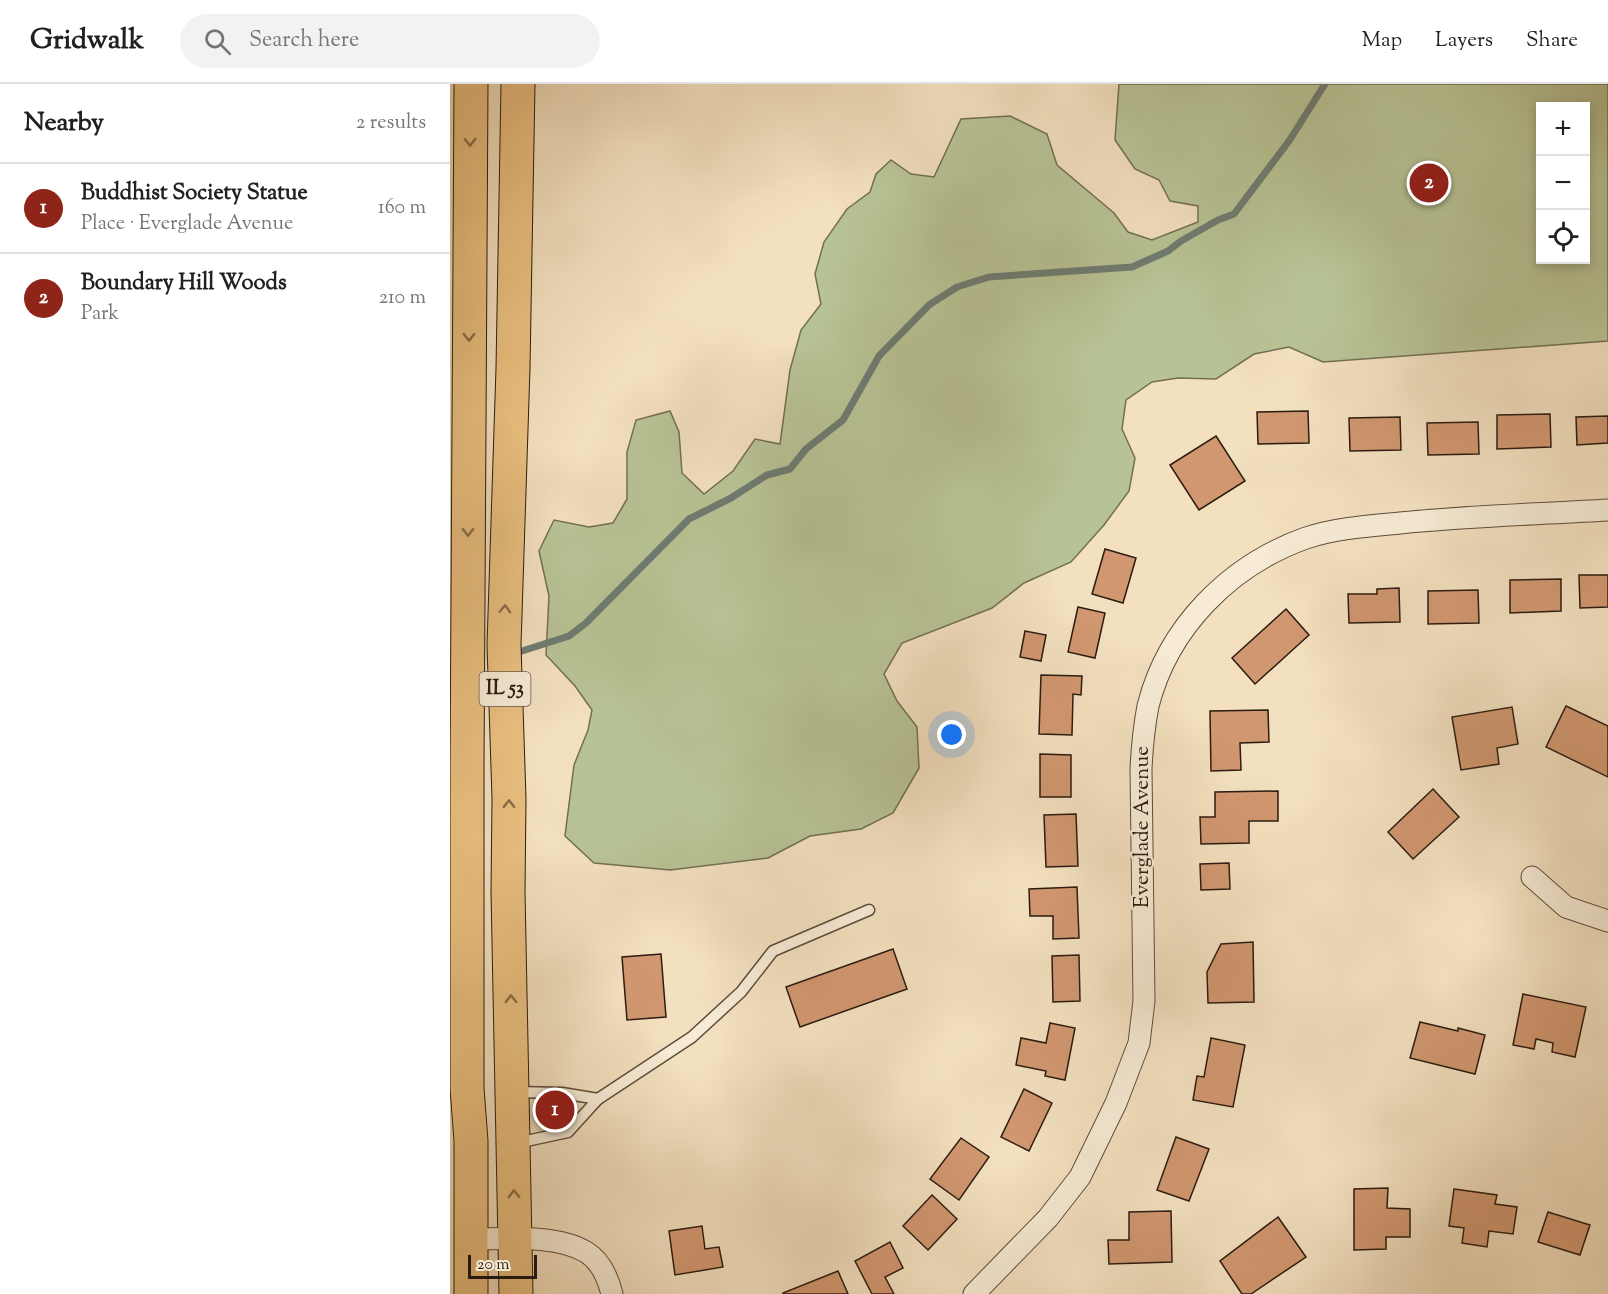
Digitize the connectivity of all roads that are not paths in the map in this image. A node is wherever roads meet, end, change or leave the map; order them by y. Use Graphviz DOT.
graph roads {
  1 [pos="471,84"];
  2 [pos="518,84"];
  3 [pos="1608,510"];
  4 [pos="1532,878"];
  5 [pos="869,910"];
  6 [pos="1608,921"];
  7 [pos="513,1092"];
  8 [pos="598,1099"];
  9 [pos="514,1143"];
  10 [pos="471,1239"];
  11 [pos="514,1239"];
  12 [pos="471,1294"];
  13 [pos="516,1294"];
  14 [pos="612,1294"];
  15 [pos="974,1294"];
  1 -- 10 [label="main road, IL 53, one-way"];
  7 -- 2 [label="main road, IL 53, one-way"];
  3 -- 15 [label="street, Everglade Avenue"];
  4 -- 6 [label="street"];
  5 -- 8 [label="lane"];
  7 -- 8 [label="lane"];
  7 -- 9 [label="main road, IL 53"];
  8 -- 9 [label="lane"];
  11 -- 9 [label="main road, IL 53, one-way"];
  10 -- 11 [label="street"];
  10 -- 12 [label="main road, IL 53"];
  11 -- 13 [label="main road, IL 53"];
  11 -- 14 [label="street"];
}
